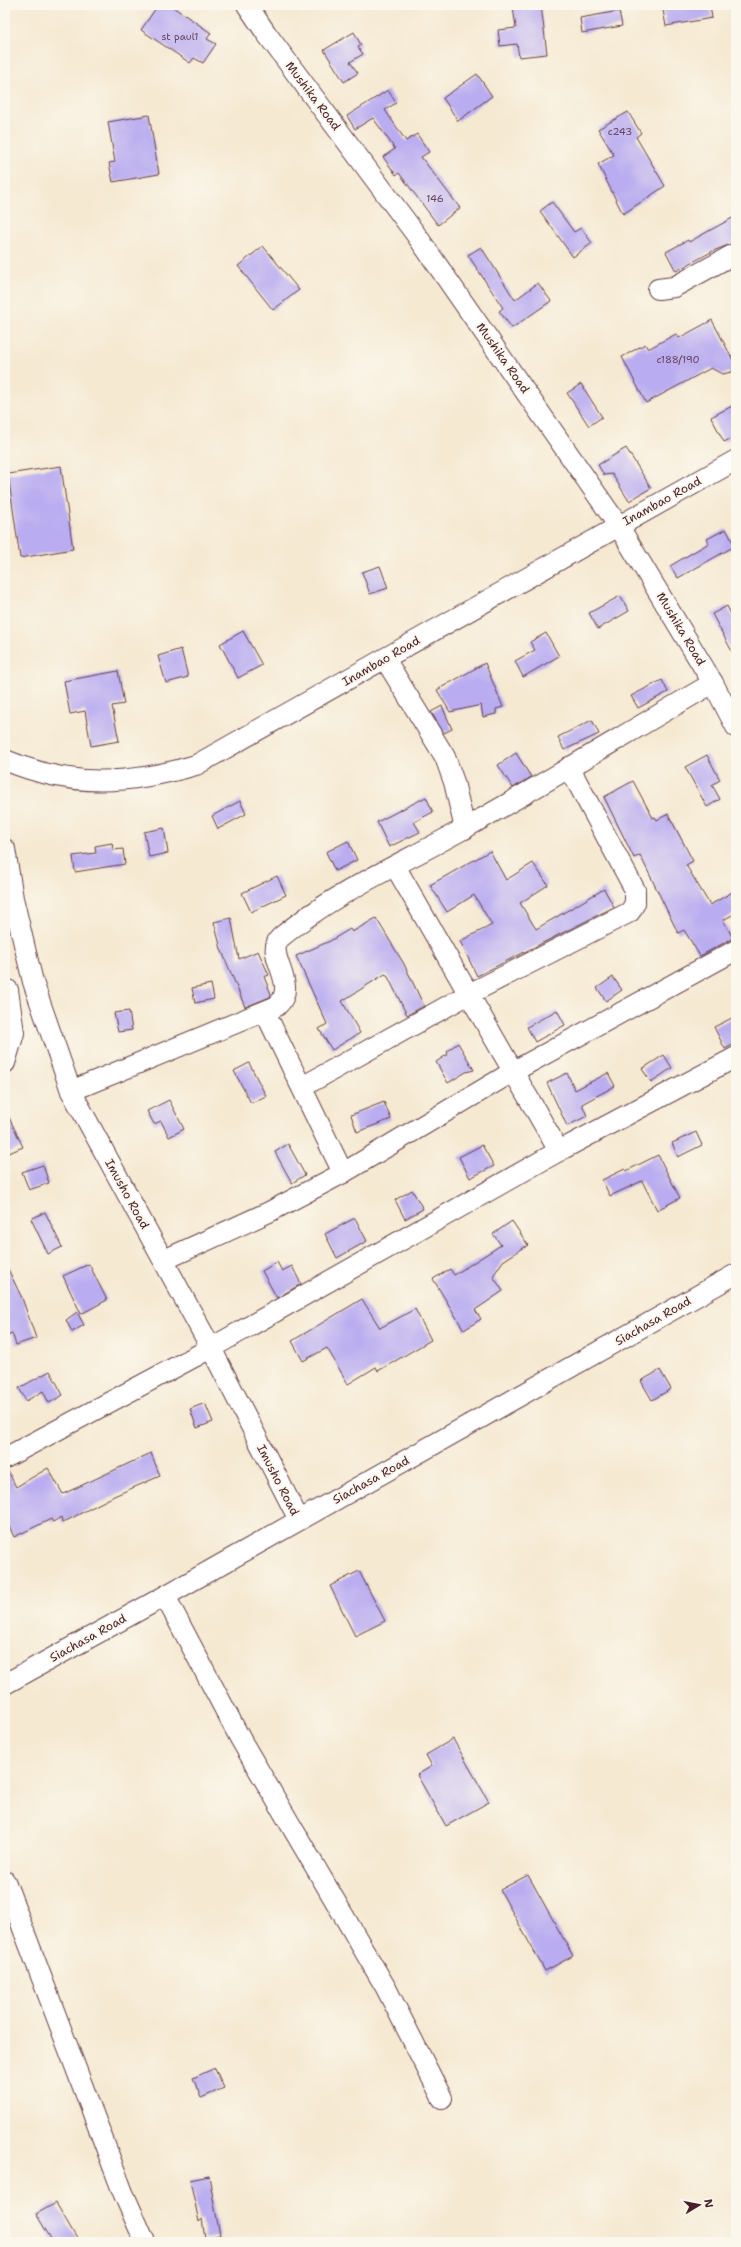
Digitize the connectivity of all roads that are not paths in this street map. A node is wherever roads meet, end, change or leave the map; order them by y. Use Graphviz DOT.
graph roads {
  1 [pos="247,5"];
  2 [pos="736,253"];
  3 [pos="658,289"];
  4 [pos="736,460"];
  5 [pos="618,525"];
  6 [pos="385,659"];
  7 [pos="713,683"];
  8 [pos="736,727"];
  9 [pos="5,760"];
  10 [pos="569,767"];
  11 [pos="465,829"];
  12 [pos="5,848"];
  13 [pos="395,866"];
  14 [pos="736,950"];
  15 [pos="33,982"];
  16 [pos="6,991"];
  17 [pos="469,994"];
  18 [pos="265,1012"];
  19 [pos="736,1057"];
  20 [pos="5,1063"];
  21 [pos="514,1071"];
  22 [pos="302,1087"];
  23 [pos="71,1092"];
  24 [pos="559,1151"];
  25 [pos="343,1173"];
  26 [pos="164,1260"];
  27 [pos="736,1274"];
  28 [pos="211,1348"];
  29 [pos="5,1458"];
  30 [pos="299,1520"];
  31 [pos="165,1596"];
  32 [pos="5,1684"];
  33 [pos="5,1880"];
  34 [pos="442,2098"];
  35 [pos="145,2242"];
  1 -- 5 [label="street, Mushika Road"];
  2 -- 3 [label="street"];
  4 -- 5 [label="street, Inambao Road"];
  5 -- 6 [label="street, Inambao Road"];
  5 -- 7 [label="street, Mushika Road"];
  6 -- 9 [label="street, Inambao Road"];
  6 -- 11 [label="street"];
  7 -- 8 [label="street, Mushika Road"];
  7 -- 10 [label="street"];
  10 -- 11 [label="street"];
  10 -- 17 [label="street"];
  11 -- 13 [label="street"];
  12 -- 15 [label="street, Imusho Road"];
  13 -- 17 [label="street"];
  13 -- 18 [label="street"];
  14 -- 21 [label="street"];
  15 -- 16 [label="street"];
  15 -- 23 [label="street, Imusho Road"];
  16 -- 20 [label="street"];
  17 -- 21 [label="street"];
  17 -- 22 [label="street"];
  18 -- 22 [label="street"];
  18 -- 23 [label="street"];
  19 -- 24 [label="street"];
  21 -- 24 [label="street"];
  21 -- 25 [label="street"];
  22 -- 25 [label="street"];
  23 -- 26 [label="street, Imusho Road"];
  24 -- 28 [label="street"];
  25 -- 26 [label="street"];
  26 -- 28 [label="street, Imusho Road"];
  27 -- 30 [label="street, Siachasa Road"];
  28 -- 29 [label="street"];
  28 -- 30 [label="street, Imusho Road"];
  30 -- 31 [label="street, Siachasa Road"];
  31 -- 32 [label="street, Siachasa Road"];
  31 -- 34 [label="street"];
  33 -- 35 [label="street"];
}
